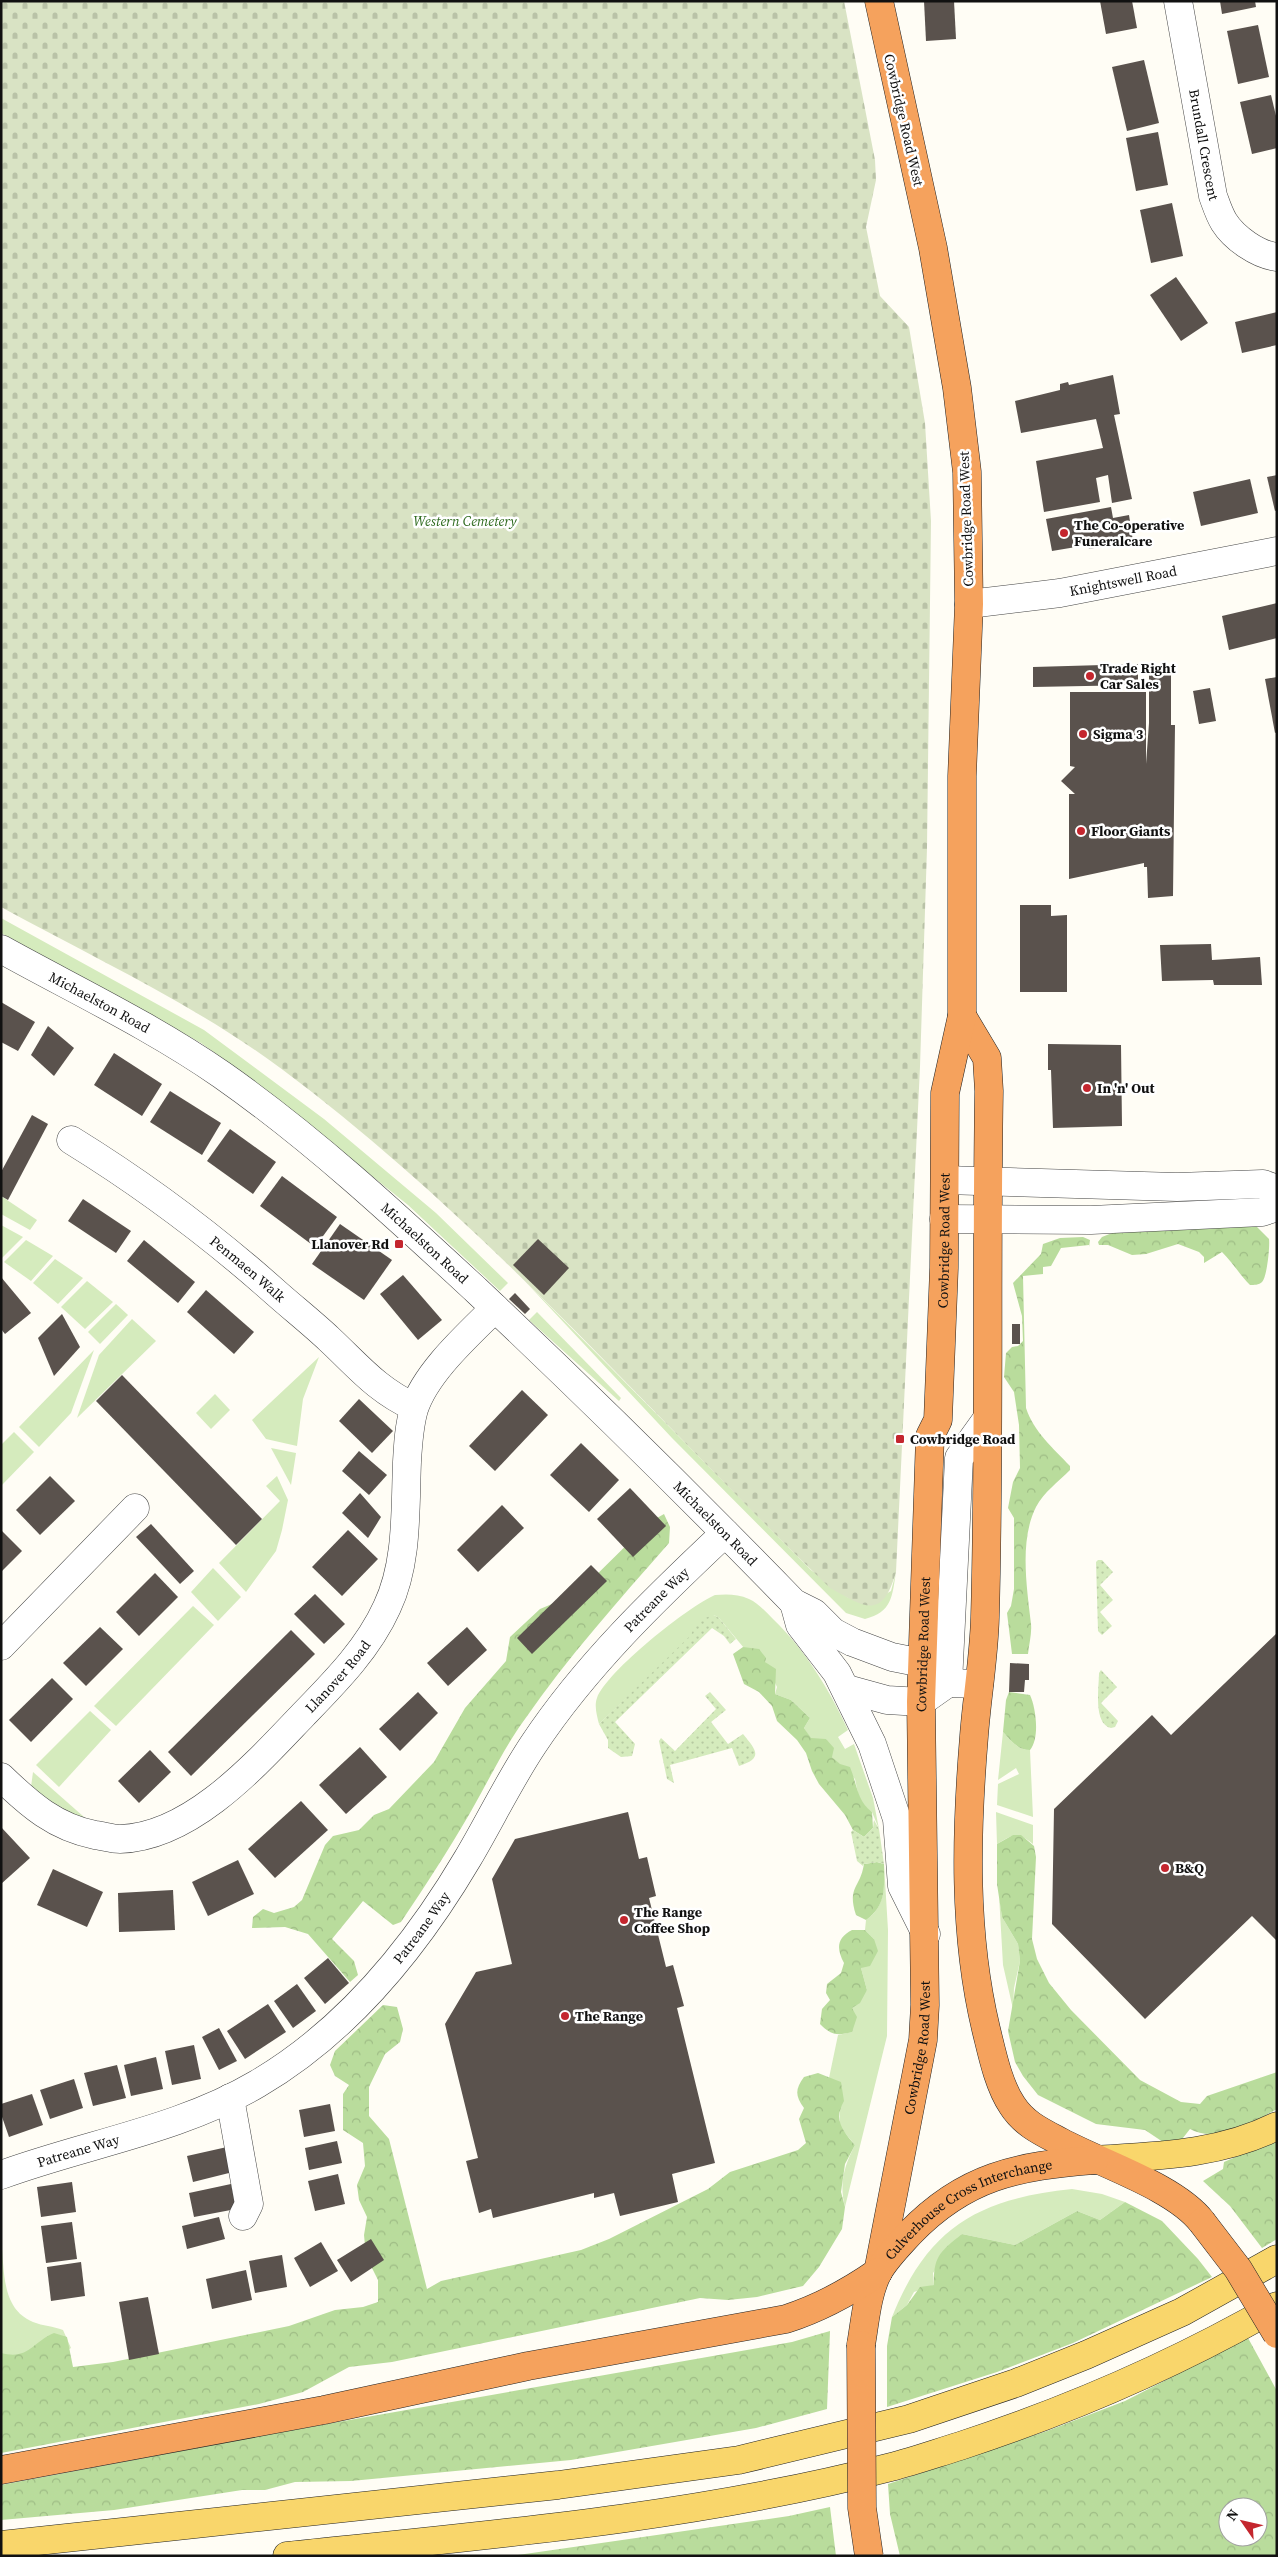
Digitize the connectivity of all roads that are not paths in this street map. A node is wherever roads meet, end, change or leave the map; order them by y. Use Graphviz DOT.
graph roads {
  1 [pos="879,1"];
  2 [pos="1178,1"];
  3 [pos="1277,257"];
  4 [pos="1277,551"];
  5 [pos="969,604"];
  6 [pos="1,949"];
  7 [pos="962,1016"];
  8 [pos="71,1140"];
  9 [pos="945,1180"];
  10 [pos="988,1181"];
  11 [pos="1277,1188"];
  12 [pos="1277,1207"];
  13 [pos="944,1219"];
  14 [pos="987,1220"];
  15 [pos="495,1308"];
  16 [pos="414,1408"];
  17 [pos="987,1419"];
  18 [pos="135,1508"];
  19 [pos="726,1533"];
  20 [pos="794,1603"];
  21 [pos="1,1646"];
  22 [pos="922,1663"];
  23 [pos="948,1683"];
  24 [pos="979,1684"];
  25 [pos="846,1689"];
  26 [pos="921,1702"];
  27 [pos="1,1777"];
  28 [pos="926,1934"];
  29 [pos="230,2098"];
  30 [pos="1277,2126"];
  31 [pos="1094,2160"];
  32 [pos="1,2175"];
  33 [pos="242,2216"];
  34 [pos="1277,2259"];
  35 [pos="878,2272"];
  36 [pos="1277,2306"];
  37 [pos="1277,2334"];
  38 [pos="1,2470"];
  39 [pos="1,2545"];
  40 [pos="287,2556"];
  41 [pos="869,2556"];
  1 -- 5 [label="highway, Cowbridge Road West"];
  2 -- 3 [label="street, Brundall Crescent"];
  4 -- 5 [label="street, Knightswell Road"];
  5 -- 7 [label="highway, Cowbridge Road West"];
  6 -- 15 [label="street, Michaelston Road"];
  7 -- 9 [label="highway, Cowbridge Road West"];
  7 -- 10 [label="highway"];
  8 -- 16 [label="street, Penmaen Walk"];
  9 -- 10 [label="street"];
  9 -- 13 [label="highway, Cowbridge Road West"];
  10 -- 11 [label="street"];
  10 -- 14 [label="highway"];
  12 -- 14 [label="street"];
  13 -- 14 [label="street"];
  13 -- 22 [label="highway, Cowbridge Road West"];
  14 -- 17 [label="highway"];
  15 -- 16 [label="street, Llanover Road"];
  15 -- 19 [label="street, Michaelston Road"];
  16 -- 27 [label="street, Llanover Road"];
  17 -- 23 [label="street, Cowbridge Road West"];
  17 -- 24 [label="highway"];
  18 -- 21 [label="street"];
  19 -- 20 [label="street, Michaelston Road"];
  19 -- 29 [label="street, Patreane Way"];
  20 -- 22 [label="street, Michaelston Road"];
  20 -- 25 [label="street, Michaelston Road"];
  22 -- 23 [label="street, Michaelston Road"];
  22 -- 26 [label="highway, Cowbridge Road West"];
  23 -- 24 [label="street"];
  23 -- 26 [label="street"];
  24 -- 31 [label="highway"];
  25 -- 26 [label="street"];
  25 -- 28 [label="street, Michaelston Road"];
  26 -- 28 [label="highway, Cowbridge Road West"];
  28 -- 35 [label="highway, Cowbridge Road West"];
  29 -- 32 [label="street, Patreane Way"];
  29 -- 33 [label="street"];
  30 -- 31 [label="main road"];
  31 -- 35 [label="highway, Culverhouse Cross Interchange"];
  31 -- 37 [label="highway, Culverhouse Cross Interchange, bridge"];
  34 -- 39 [label="main road"];
  35 -- 38 [label="highway"];
  35 -- 41 [label="highway, Culverhouse Cross Interchange, bridge"];
  36 -- 40 [label="main road"];
}
